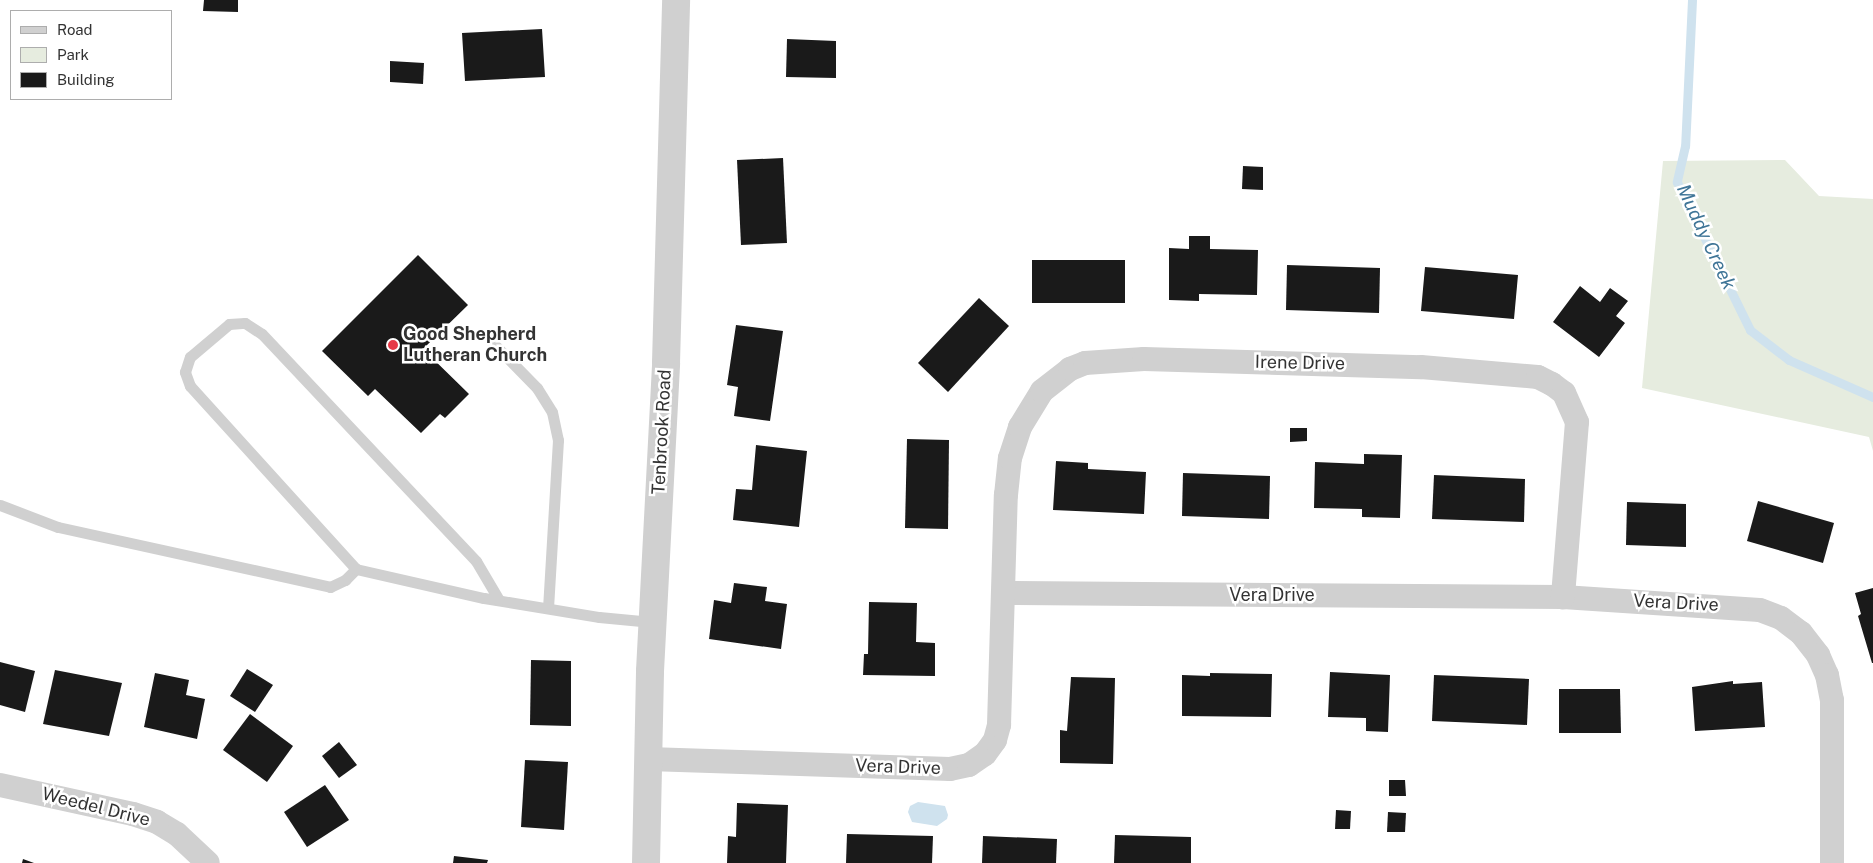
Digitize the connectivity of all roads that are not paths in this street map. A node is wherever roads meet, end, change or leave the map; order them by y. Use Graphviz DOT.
graph roads {
  1 [pos="676,0"];
  2 [pos="490,340"];
  3 [pos="0,505"];
  4 [pos="356,569"];
  5 [pos="1003,593"];
  6 [pos="1563,597"];
  7 [pos="499,600"];
  8 [pos="548,608"];
  9 [pos="652,622"];
  10 [pos="648,759"];
  11 [pos="0,784"];
  12 [pos="208,863"];
  13 [pos="646,863"];
  14 [pos="1832,863"];
  1 -- 9 [label="street, Tenbrook Road"];
  2 -- 8 [label="lane"];
  3 -- 4 [label="lane"];
  4 -- 7 [label="lane"];
  4 -- 7 [label="lane"];
  5 -- 6 [label="street, Vera Drive"];
  5 -- 6 [label="street, Irene Drive"];
  5 -- 10 [label="street, Vera Drive"];
  6 -- 14 [label="street, Vera Drive"];
  7 -- 8 [label="lane"];
  8 -- 9 [label="lane"];
  9 -- 10 [label="street, Tenbrook Road"];
  10 -- 13 [label="street, Tenbrook Road"];
  11 -- 12 [label="street, Weedel Drive"];
}
